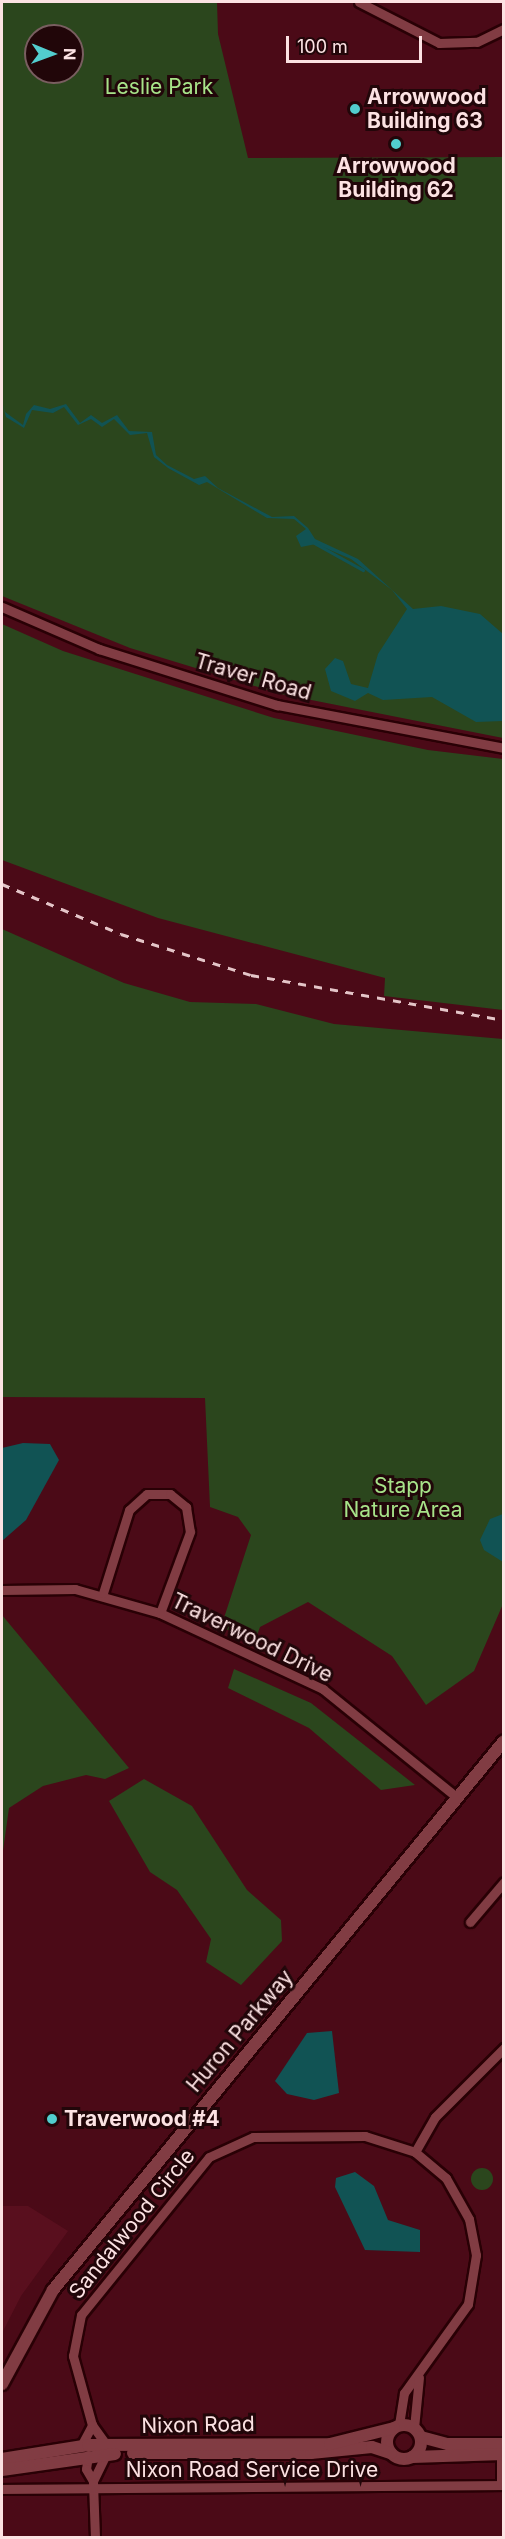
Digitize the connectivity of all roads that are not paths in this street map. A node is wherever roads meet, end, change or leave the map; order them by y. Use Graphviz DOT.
graph roads {
  1 [pos="359,2"];
  2 [pos="504,29"];
  3 [pos="2,607"];
  4 [pos="504,748"];
  5 [pos="2,1590"];
  6 [pos="103,1593"];
  7 [pos="160,1613"];
  8 [pos="504,1741"];
  9 [pos="455,1796"];
  10 [pos="504,1881"];
  11 [pos="470,1922"];
  12 [pos="504,2048"];
  13 [pos="415,2152"];
  14 [pos="419,2378"];
  15 [pos="2,2384"];
  16 [pos="92,2425"];
  17 [pos="396,2426"];
  18 [pos="418,2432"];
  19 [pos="110,2448"];
  20 [pos="84,2450"];
  21 [pos="503,2450"];
  22 [pos="391,2453"];
  23 [pos="412,2457"];
  24 [pos="2,2459"];
  25 [pos="2,2470"];
  26 [pos="93,2484"];
  27 [pos="502,2485"];
  28 [pos="2,2489"];
  29 [pos="95,2538"];
  1 -- 2 [label="street"];
  3 -- 4 [label="street, Traver Road"];
  5 -- 6 [label="street, Traverwood Drive"];
  6 -- 7 [label="street, Traverwood Drive"];
  6 -- 7 [label="street"];
  7 -- 9 [label="street, Traverwood Drive"];
  8 -- 9 [label="main road, Huron Parkway"];
  9 -- 15 [label="main road, Huron Parkway"];
  10 -- 11 [label="street"];
  12 -- 13 [label="street"];
  13 -- 14 [label="street, Sandalwood Circle"];
  13 -- 16 [label="street, Sandalwood Circle"];
  14 -- 17 [label="street, Sandalwood Circle"];
  14 -- 18 [label="street, Sandalwood Circle"];
  16 -- 19 [label="street, Sandalwood Circle"];
  16 -- 20 [label="street"];
  17 -- 18 [label="main road"];
  17 -- 19 [label="main road, Nixon Road"];
  17 -- 22 [label="main road"];
  18 -- 21 [label="main road"];
  18 -- 23 [label="main road"];
  19 -- 20 [label="main road, Nixon Road"];
  19 -- 22 [label="main road, Nixon Road"];
  19 -- 26 [label="street"];
  20 -- 24 [label="main road, Nixon Road"];
  20 -- 25 [label="main road, Nixon Road"];
  20 -- 26 [label="street"];
  21 -- 23 [label="main road"];
  21 -- 27 [label="street"];
  22 -- 23 [label="main road, Nixon Road"];
  26 -- 27 [label="street, Nixon Road Service Drive"];
  26 -- 28 [label="street, Nixon Road Service Drive"];
  26 -- 29 [label="street"];
}
